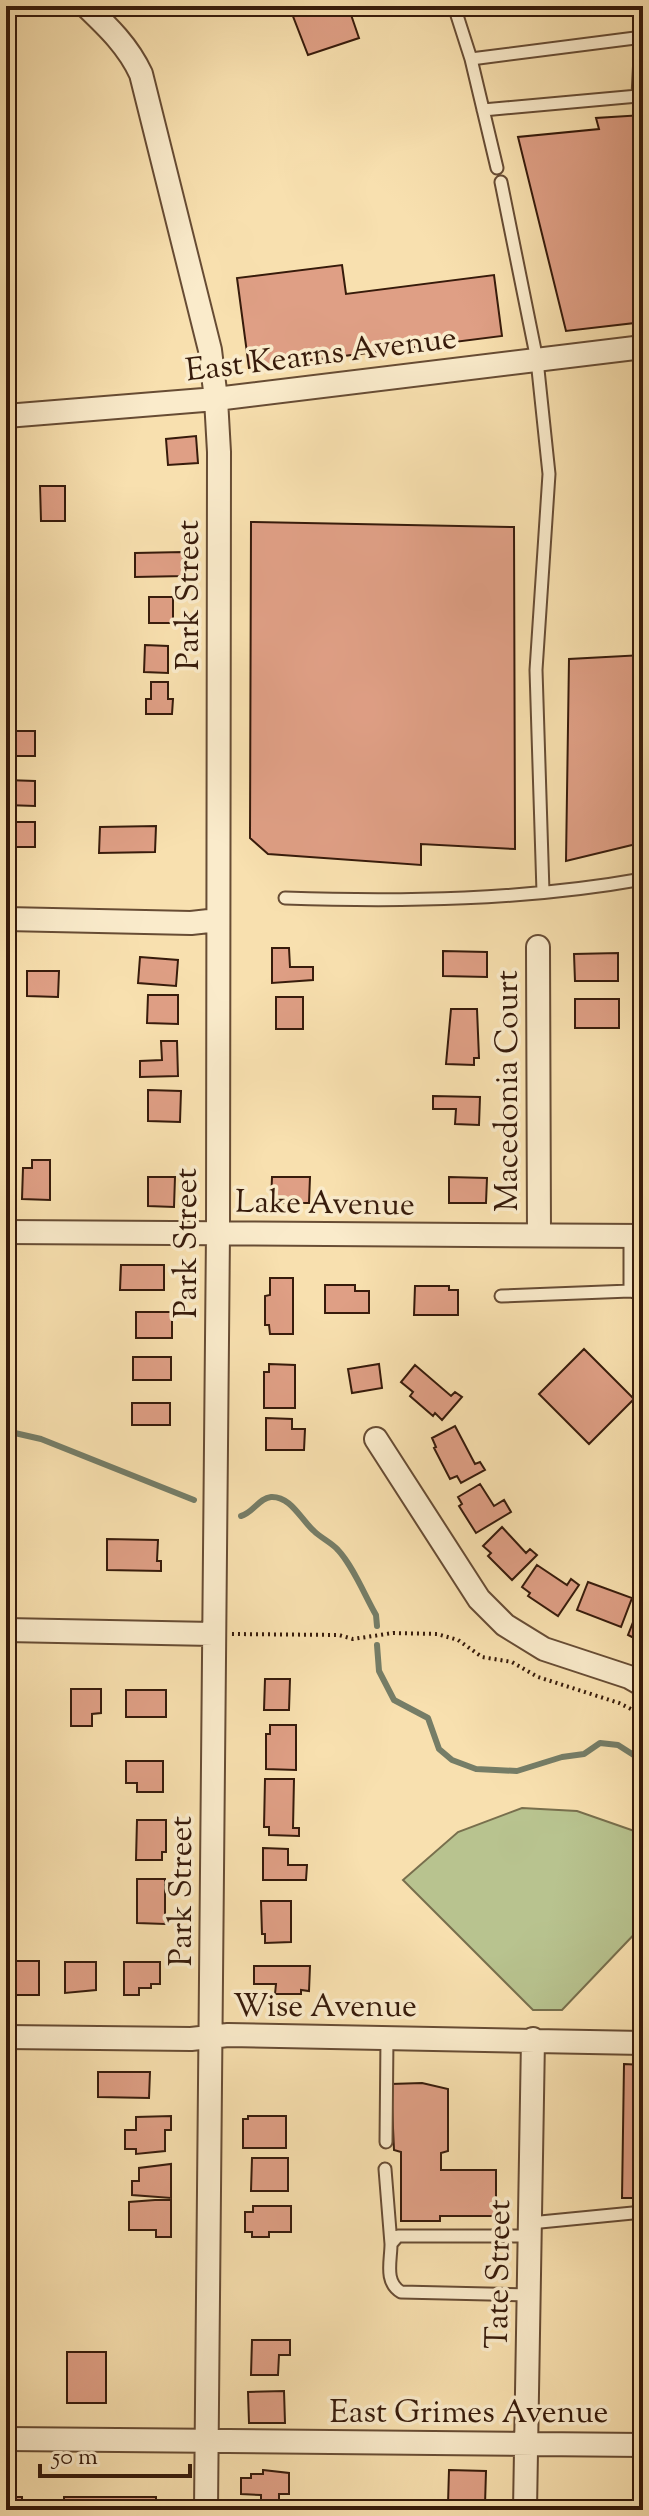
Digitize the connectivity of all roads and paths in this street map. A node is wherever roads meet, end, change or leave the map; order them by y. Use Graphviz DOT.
graph roads {
  1 [pos="86,6"];
  2 [pos="454,6"];
  3 [pos="642,37"];
  4 [pos="471,59"];
  5 [pos="483,110"];
  6 [pos="497,168"];
  7 [pos="501,182"];
  8 [pos="643,347"];
  9 [pos="537,360"];
  10 [pos="216,399"];
  11 [pos="6,416"];
  12 [pos="643,879"];
  13 [pos="543,892"];
  14 [pos="285,898"];
  15 [pos="6,919"];
  16 [pos="218,920"];
  17 [pos="538,947"];
  18 [pos="6,1232"];
  19 [pos="218,1233"];
  20 [pos="539,1234"];
  21 [pos="636,1236"];
  22 [pos="630,1291"];
  23 [pos="643,1294"];
  24 [pos="501,1296"];
  25 [pos="376,1439"];
  26 [pos="6,1630"];
  27 [pos="213,1634"];
  28 [pos="643,1685"];
  29 [pos="643,1715"];
  30 [pos="6,2037"];
  31 [pos="211,2037"];
  32 [pos="387,2037"];
  33 [pos="533,2039"];
  34 [pos="643,2043"];
  35 [pos="386,2142"];
  36 [pos="385,2169"];
  37 [pos="643,2212"];
  38 [pos="530,2230"];
  39 [pos="391,2244"];
  40 [pos="529,2295"];
  41 [pos="6,2439"];
  42 [pos="207,2442"];
  43 [pos="526,2442"];
  44 [pos="643,2445"];
  45 [pos="206,2510"];
  46 [pos="525,2510"];
  1 -- 10 [label="street, Park Street"];
  2 -- 4 [label="lane"];
  3 -- 4 [label="lane"];
  3 -- 5 [label="lane"];
  4 -- 5 [label="lane"];
  5 -- 6 [label="lane"];
  7 -- 9 [label="lane"];
  8 -- 9 [label="street, East Kearns Avenue"];
  9 -- 10 [label="street, East Kearns Avenue"];
  9 -- 13 [label="lane"];
  10 -- 11 [label="street, East Kearns Avenue"];
  10 -- 16 [label="street, Park Street"];
  12 -- 13 [label="lane"];
  13 -- 14 [label="lane"];
  15 -- 16 [label="street"];
  16 -- 19 [label="street, Park Street"];
  17 -- 20 [label="street, Macedonia Court"];
  18 -- 19 [label="street, Lake Avenue"];
  19 -- 20 [label="street, Lake Avenue"];
  19 -- 27 [label="street, Park Street"];
  20 -- 21 [label="street, Lake Avenue"];
  21 -- 22 [label="lane"];
  22 -- 23 [label="lane"];
  22 -- 24 [label="lane"];
  25 -- 28 [label="street"];
  26 -- 27 [label="street"];
  27 -- 29 [label="path"];
  27 -- 31 [label="street, Park Street"];
  30 -- 31 [label="street, Wise Avenue"];
  31 -- 32 [label="street, Wise Avenue"];
  31 -- 42 [label="street, Park Street"];
  32 -- 33 [label="street, Wise Avenue"];
  32 -- 35 [label="lane"];
  33 -- 34 [label="street, Wise Avenue"];
  33 -- 38 [label="street, Tate Street"];
  36 -- 39 [label="lane"];
  37 -- 38 [label="lane"];
  38 -- 39 [label="lane"];
  38 -- 40 [label="street, Tate Street"];
  39 -- 40 [label="lane"];
  40 -- 43 [label="street, Tate Street"];
  41 -- 42 [label="street, East Grimes Avenue"];
  42 -- 43 [label="street, East Grimes Avenue"];
  42 -- 45 [label="street, Park Street"];
  43 -- 44 [label="street, East Grimes Avenue"];
  43 -- 46 [label="street, Tate Street"];
}
